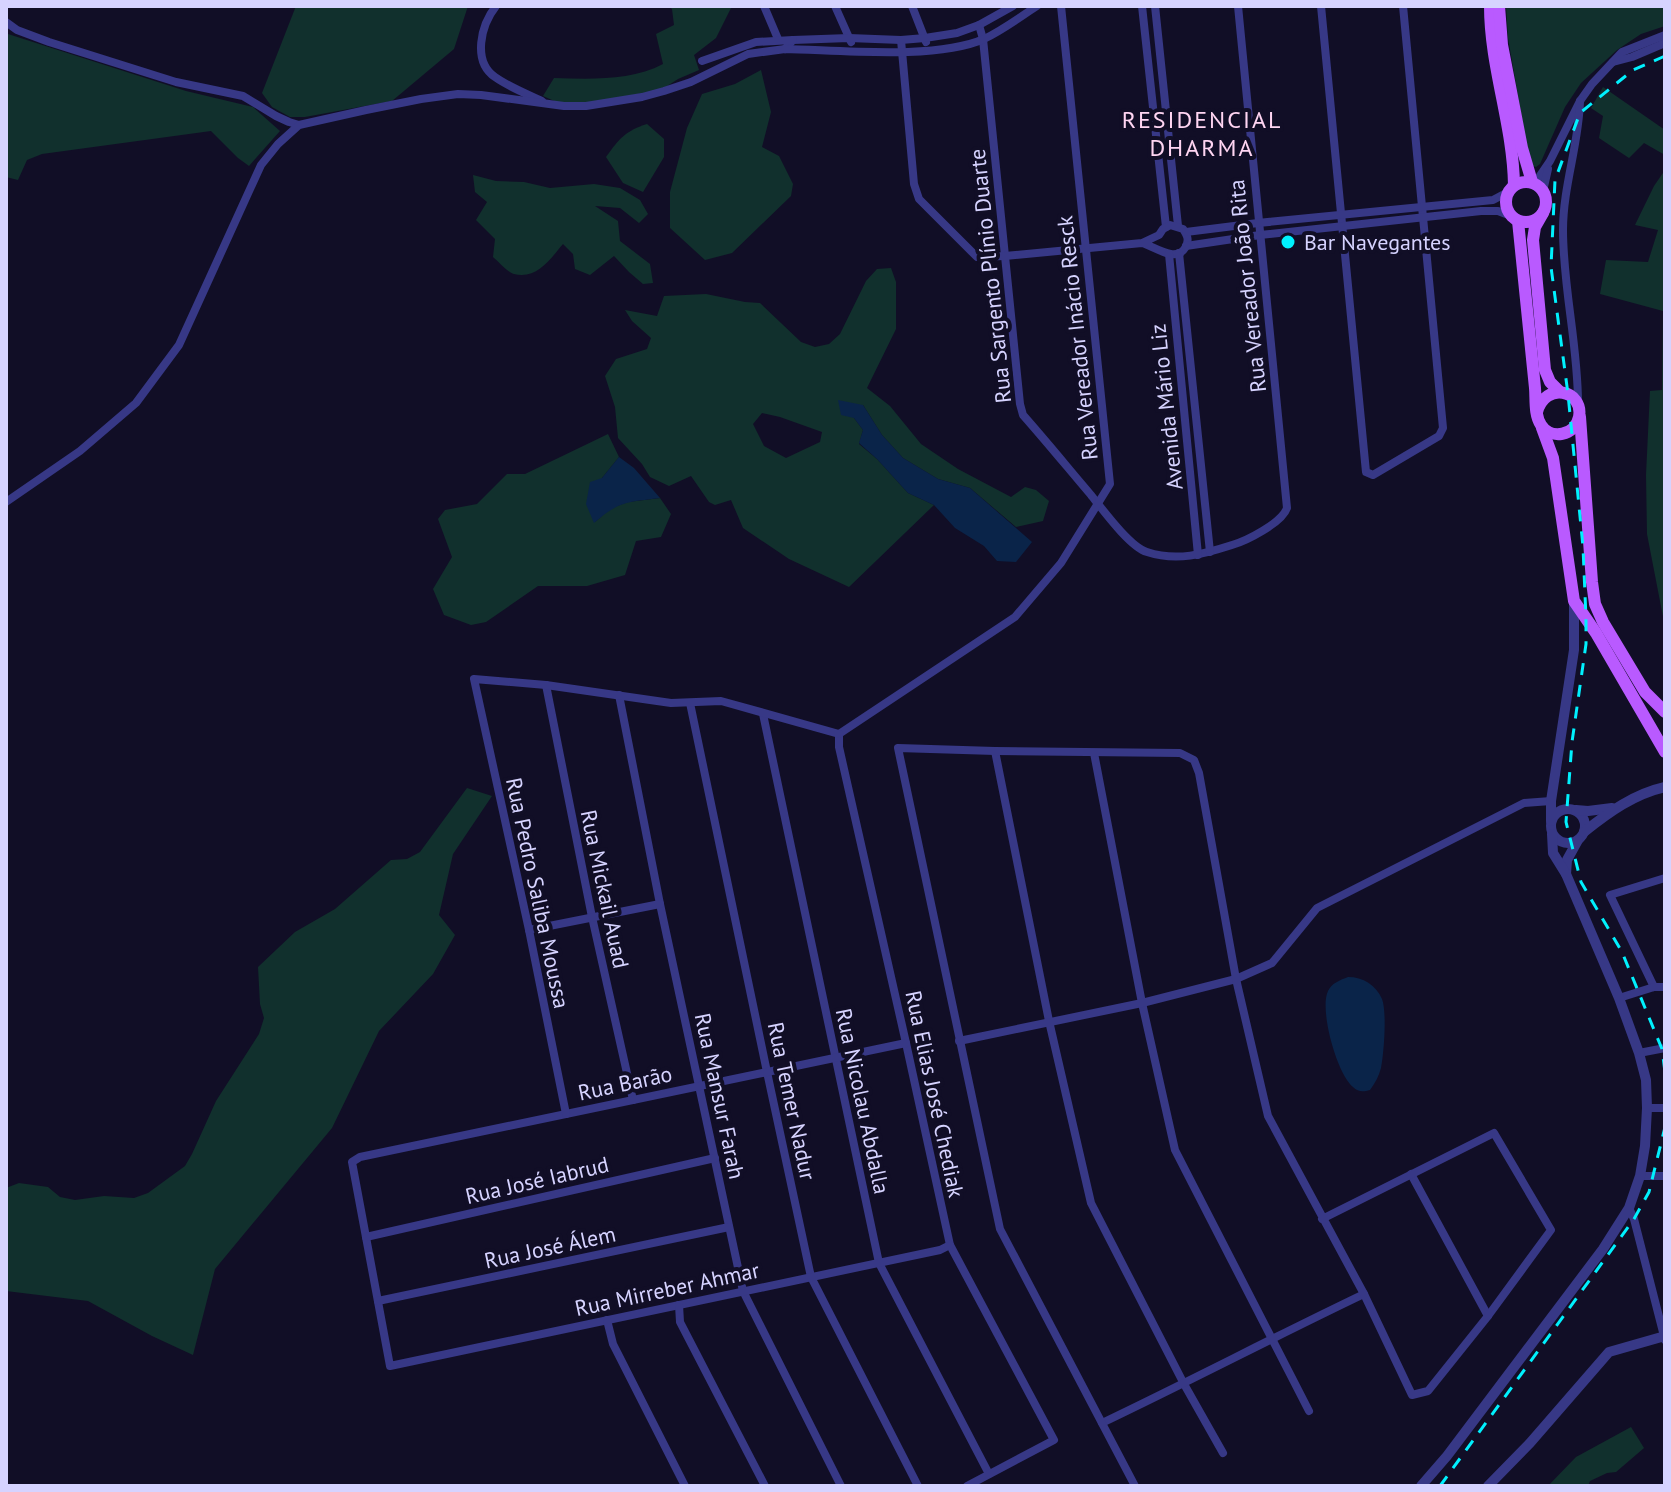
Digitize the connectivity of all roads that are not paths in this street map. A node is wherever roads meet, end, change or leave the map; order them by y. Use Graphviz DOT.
graph roads {
  1 [pos="496,6"];
  2 [pos="764,6"];
  3 [pos="835,6"];
  4 [pos="912,6"];
  5 [pos="1013,6"];
  6 [pos="1037,6"];
  7 [pos="1061,6"];
  8 [pos="1142,6"];
  9 [pos="1155,6"];
  10 [pos="1238,6"];
  11 [pos="1321,6"];
  12 [pos="1403,6"];
  13 [pos="1490,6"];
  14 [pos="1499,6"];
  15 [pos="6,22"];
  16 [pos="979,25"];
  17 [pos="1665,35"];
  18 [pos="849,38"];
  19 [pos="925,38"];
  20 [pos="778,39"];
  21 [pos="983,39"];
  22 [pos="793,40"];
  23 [pos="901,40"];
  24 [pos="1665,43"];
  25 [pos="785,49"];
  26 [pos="856,50"];
  27 [pos="928,50"];
  28 [pos="902,51"];
  29 [pos="702,61"];
  30 [pos="1612,62"];
  31 [pos="1580,101"];
  32 [pos="546,103"];
  33 [pos="299,125"];
  34 [pos="1537,185"];
  35 [pos="1511,188"];
  36 [pos="1423,207"];
  37 [pos="1543,213"];
  38 [pos="1341,216"];
  39 [pos="1424,218"];
  40 [pos="1514,218"];
  41 [pos="1258,223"];
  42 [pos="1166,227"];
  43 [pos="1342,228"];
  44 [pos="1182,229"];
  45 [pos="1159,235"];
  46 [pos="1260,235"];
  47 [pos="1142,243"];
  48 [pos="1086,249"];
  49 [pos="1161,249"];
  50 [pos="1183,250"];
  51 [pos="1169,254"];
  52 [pos="1005,256"];
  53 [pos="1560,392"];
  54 [pos="1579,409"];
  55 [pos="1537,412"];
  56 [pos="1542,428"];
  57 [pos="6,502"];
  58 [pos="1098,504"];
  59 [pos="1285,514"];
  60 [pos="1210,552"];
  61 [pos="1198,555"];
  62 [pos="1574,601"];
  63 [pos="546,685"];
  64 [pos="619,695"];
  65 [pos="690,703"];
  66 [pos="1665,712"];
  67 [pos="763,714"];
  68 [pos="1648,721"];
  69 [pos="839,734"];
  70 [pos="1665,739"];
  71 [pos="995,751"];
  72 [pos="1665,752"];
  73 [pos="1094,753"];
  74 [pos="1665,779"];
  75 [pos="1660,788"];
  76 [pos="1551,801"];
  77 [pos="1614,808"];
  78 [pos="1568,809"];
  79 [pos="1551,821"];
  80 [pos="1552,834"];
  81 [pos="1581,836"];
  82 [pos="1566,874"];
  83 [pos="1665,878"];
  84 [pos="660,904"];
  85 [pos="592,917"];
  86 [pos="529,930"];
  87 [pos="1236,979"];
  88 [pos="1654,987"];
  89 [pos="1665,987"];
  90 [pos="1619,998"];
  91 [pos="1142,1003"];
  92 [pos="1049,1021"];
  93 [pos="959,1041"];
  94 [pos="906,1043"];
  95 [pos="1665,1048"];
  96 [pos="1639,1053"];
  97 [pos="835,1058"];
  98 [pos="767,1072"];
  99 [pos="700,1086"];
  100 [pos="633,1100"];
  101 [pos="1647,1108"];
  102 [pos="1665,1108"];
  103 [pos="566,1114"];
  104 [pos="715,1158"];
  105 [pos="1411,1174"];
  106 [pos="1640,1176"];
  107 [pos="1665,1176"];
  108 [pos="1629,1208"];
  109 [pos="1322,1219"];
  110 [pos="729,1227"];
  111 [pos="366,1237"];
  112 [pos="950,1245"];
  113 [pos="879,1263"];
  114 [pos="811,1277"];
  115 [pos="743,1291"];
  116 [pos="1364,1294"];
  117 [pos="378,1301"];
  118 [pos="679,1305"];
  119 [pos="1488,1316"];
  120 [pos="607,1320"];
  121 [pos="1665,1337"];
  122 [pos="1271,1338"];
  123 [pos="1184,1384"];
  124 [pos="1309,1411"];
  125 [pos="1102,1423"];
  126 [pos="1223,1453"];
  127 [pos="989,1474"];
  128 [pos="685,1486"];
  129 [pos="765,1486"];
  130 [pos="841,1486"];
  131 [pos="918,1486"];
  132 [pos="967,1486"];
  133 [pos="1135,1486"];
  134 [pos="1421,1486"];
  135 [pos="1488,1486"];
  1 -- 32 [label="street"];
  2 -- 20 [label="street"];
  3 -- 18 [label="street"];
  4 -- 19 [label="street"];
  5 -- 16 [label="street"];
  6 -- 21 [label="street"];
  7 -- 48 [label="street, Rua Vereador Inácio Resck"];
  8 -- 42 [label="street"];
  9 -- 44 [label="street"];
  10 -- 41 [label="street, Rua Vereador João Rita"];
  11 -- 38 [label="street"];
  12 -- 36 [label="street"];
  13 -- 35 [label="main road"];
  14 -- 34 [label="main road"];
  15 -- 33 [label="street"];
  16 -- 19 [label="street"];
  16 -- 21 [label="street, Rua Sargento Plínio Duarte"];
  17 -- 30 [label="street"];
  18 -- 22 [label="street"];
  18 -- 23 [label="street"];
  18 -- 26 [label="street"];
  19 -- 23 [label="street"];
  19 -- 27 [label="street"];
  20 -- 22 [label="street"];
  20 -- 29 [label="street"];
  21 -- 27 [label="street"];
  21 -- 52 [label="street, Rua Sargento Plínio Duarte"];
  22 -- 25 [label="street"];
  23 -- 28 [label="street"];
  24 -- 30 [label="street"];
  25 -- 26 [label="street"];
  25 -- 32 [label="street"];
  26 -- 28 [label="street"];
  27 -- 28 [label="street"];
  28 -- 52 [label="street"];
  30 -- 31 [label="street"];
  31 -- 34 [label="street"];
  31 -- 54 [label="street"];
  32 -- 33 [label="street"];
  33 -- 57 [label="street"];
  34 -- 35 [label="main road"];
  34 -- 37 [label="main road"];
  35 -- 36 [label="street"];
  35 -- 40 [label="main road"];
  36 -- 38 [label="street"];
  36 -- 39 [label="street"];
  37 -- 40 [label="main road"];
  37 -- 53 [label="main road"];
  38 -- 41 [label="street"];
  38 -- 43 [label="street"];
  39 -- 40 [label="street"];
  39 -- 43 [label="street"];
  39 -- 43 [label="street"];
  40 -- 55 [label="main road"];
  41 -- 44 [label="street"];
  41 -- 46 [label="street, Rua Vereador João Rita"];
  42 -- 44 [label="street"];
  42 -- 45 [label="street"];
  43 -- 46 [label="street"];
  44 -- 50 [label="street"];
  45 -- 47 [label="street"];
  45 -- 49 [label="street"];
  46 -- 50 [label="street"];
  46 -- 59 [label="street, Rua Vereador João Rita"];
  47 -- 48 [label="street"];
  47 -- 49 [label="street"];
  48 -- 52 [label="street"];
  48 -- 58 [label="street, Rua Vereador Inácio Resck"];
  49 -- 51 [label="street"];
  50 -- 51 [label="street"];
  50 -- 60 [label="street, Avenida Mário Liz"];
  51 -- 61 [label="street, Avenida Mário Liz"];
  52 -- 58 [label="street, Rua Sargento Plínio Duarte"];
  53 -- 54 [label="main road"];
  53 -- 55 [label="main road"];
  54 -- 56 [label="main road"];
  54 -- 66 [label="main road"];
  55 -- 56 [label="main road"];
  56 -- 62 [label="main road"];
  58 -- 61 [label="street, Rua Sargento Plínio Duarte"];
  58 -- 69 [label="street, Rua Vereador Inácio Resck"];
  59 -- 60 [label="street, Rua Sargento Plínio Duarte"];
  60 -- 61 [label="street, Rua Sargento Plínio Duarte"];
  62 -- 68 [label="main road"];
  62 -- 76 [label="street"];
  63 -- 64 [label="street"];
  63 -- 85 [label="street, Rua Mickail Auad"];
  63 -- 86 [label="street, Rua Pedro Saliba Moussa"];
  64 -- 65 [label="street"];
  64 -- 84 [label="street, Rua Mansur Farah"];
  65 -- 67 [label="street"];
  65 -- 98 [label="street, Rua Temer Nadur"];
  67 -- 69 [label="street"];
  67 -- 97 [label="street, Rua Nicolau Abdalla"];
  68 -- 70 [label="main road"];
  68 -- 72 [label="main road"];
  69 -- 94 [label="street, Rua Elias José Chediak"];
  71 -- 73 [label="street"];
  71 -- 92 [label="street"];
  71 -- 93 [label="street"];
  73 -- 87 [label="street"];
  73 -- 91 [label="street"];
  74 -- 75 [label="street"];
  75 -- 77 [label="street"];
  76 -- 78 [label="street"];
  76 -- 79 [label="street"];
  76 -- 87 [label="street"];
  77 -- 78 [label="street"];
  77 -- 81 [label="street"];
  78 -- 79 [label="street"];
  78 -- 81 [label="street"];
  79 -- 80 [label="street"];
  80 -- 81 [label="street"];
  80 -- 82 [label="street"];
  81 -- 82 [label="street"];
  82 -- 90 [label="street"];
  83 -- 88 [label="street"];
  84 -- 85 [label="street"];
  84 -- 99 [label="street, Rua Mansur Farah"];
  85 -- 86 [label="street"];
  85 -- 100 [label="street, Rua Mickail Auad"];
  86 -- 103 [label="street, Rua Pedro Saliba Moussa"];
  87 -- 91 [label="street"];
  87 -- 109 [label="street"];
  88 -- 89 [label="street"];
  88 -- 90 [label="street"];
  90 -- 96 [label="street"];
  91 -- 92 [label="street"];
  91 -- 122 [label="street"];
  92 -- 93 [label="street"];
  92 -- 123 [label="street"];
  93 -- 125 [label="street"];
  94 -- 97 [label="street, Rua Barão"];
  94 -- 112 [label="street, Rua Elias José Chediak"];
  95 -- 96 [label="street"];
  96 -- 101 [label="street"];
  97 -- 98 [label="street, Rua Barão"];
  97 -- 113 [label="street, Rua Nicolau Abdalla"];
  98 -- 99 [label="street, Rua Barão"];
  98 -- 114 [label="street, Rua Temer Nadur"];
  99 -- 100 [label="street, Rua Barão"];
  99 -- 104 [label="street, Rua Mansur Farah"];
  100 -- 103 [label="street, Rua Barão"];
  101 -- 102 [label="street"];
  101 -- 106 [label="street"];
  103 -- 111 [label="street, Rua Barão"];
  104 -- 110 [label="street, Rua Mansur Farah"];
  104 -- 111 [label="street, Rua José Iabrud"];
  105 -- 109 [label="street"];
  105 -- 119 [label="street"];
  105 -- 119 [label="street"];
  106 -- 107 [label="street"];
  106 -- 108 [label="street"];
  108 -- 121 [label="street"];
  108 -- 134 [label="street"];
  109 -- 116 [label="street"];
  110 -- 115 [label="street, Rua Mansur Farah"];
  110 -- 117 [label="street, Rua José Álem"];
  111 -- 117 [label="street"];
  112 -- 113 [label="street, Rua Mirreber Ahmar"];
  112 -- 127 [label="street, Rua Elias José Chediak"];
  113 -- 114 [label="street, Rua Mirreber Ahmar"];
  113 -- 127 [label="street, Rua Nicolau Abdalla"];
  114 -- 115 [label="street, Rua Mirreber Ahmar"];
  114 -- 131 [label="street, Rua Temer Nadur"];
  115 -- 118 [label="street, Rua Mirreber Ahmar"];
  115 -- 130 [label="street, Rua Mansur Farah"];
  116 -- 119 [label="street"];
  116 -- 122 [label="street"];
  117 -- 120 [label="street, Rua Mirreber Ahmar"];
  118 -- 120 [label="street, Rua Mirreber Ahmar"];
  118 -- 129 [label="street"];
  120 -- 128 [label="street"];
  121 -- 135 [label="street"];
  122 -- 123 [label="street"];
  122 -- 124 [label="street"];
  123 -- 125 [label="street"];
  123 -- 126 [label="street"];
  125 -- 133 [label="street"];
  127 -- 132 [label="street"];
}
